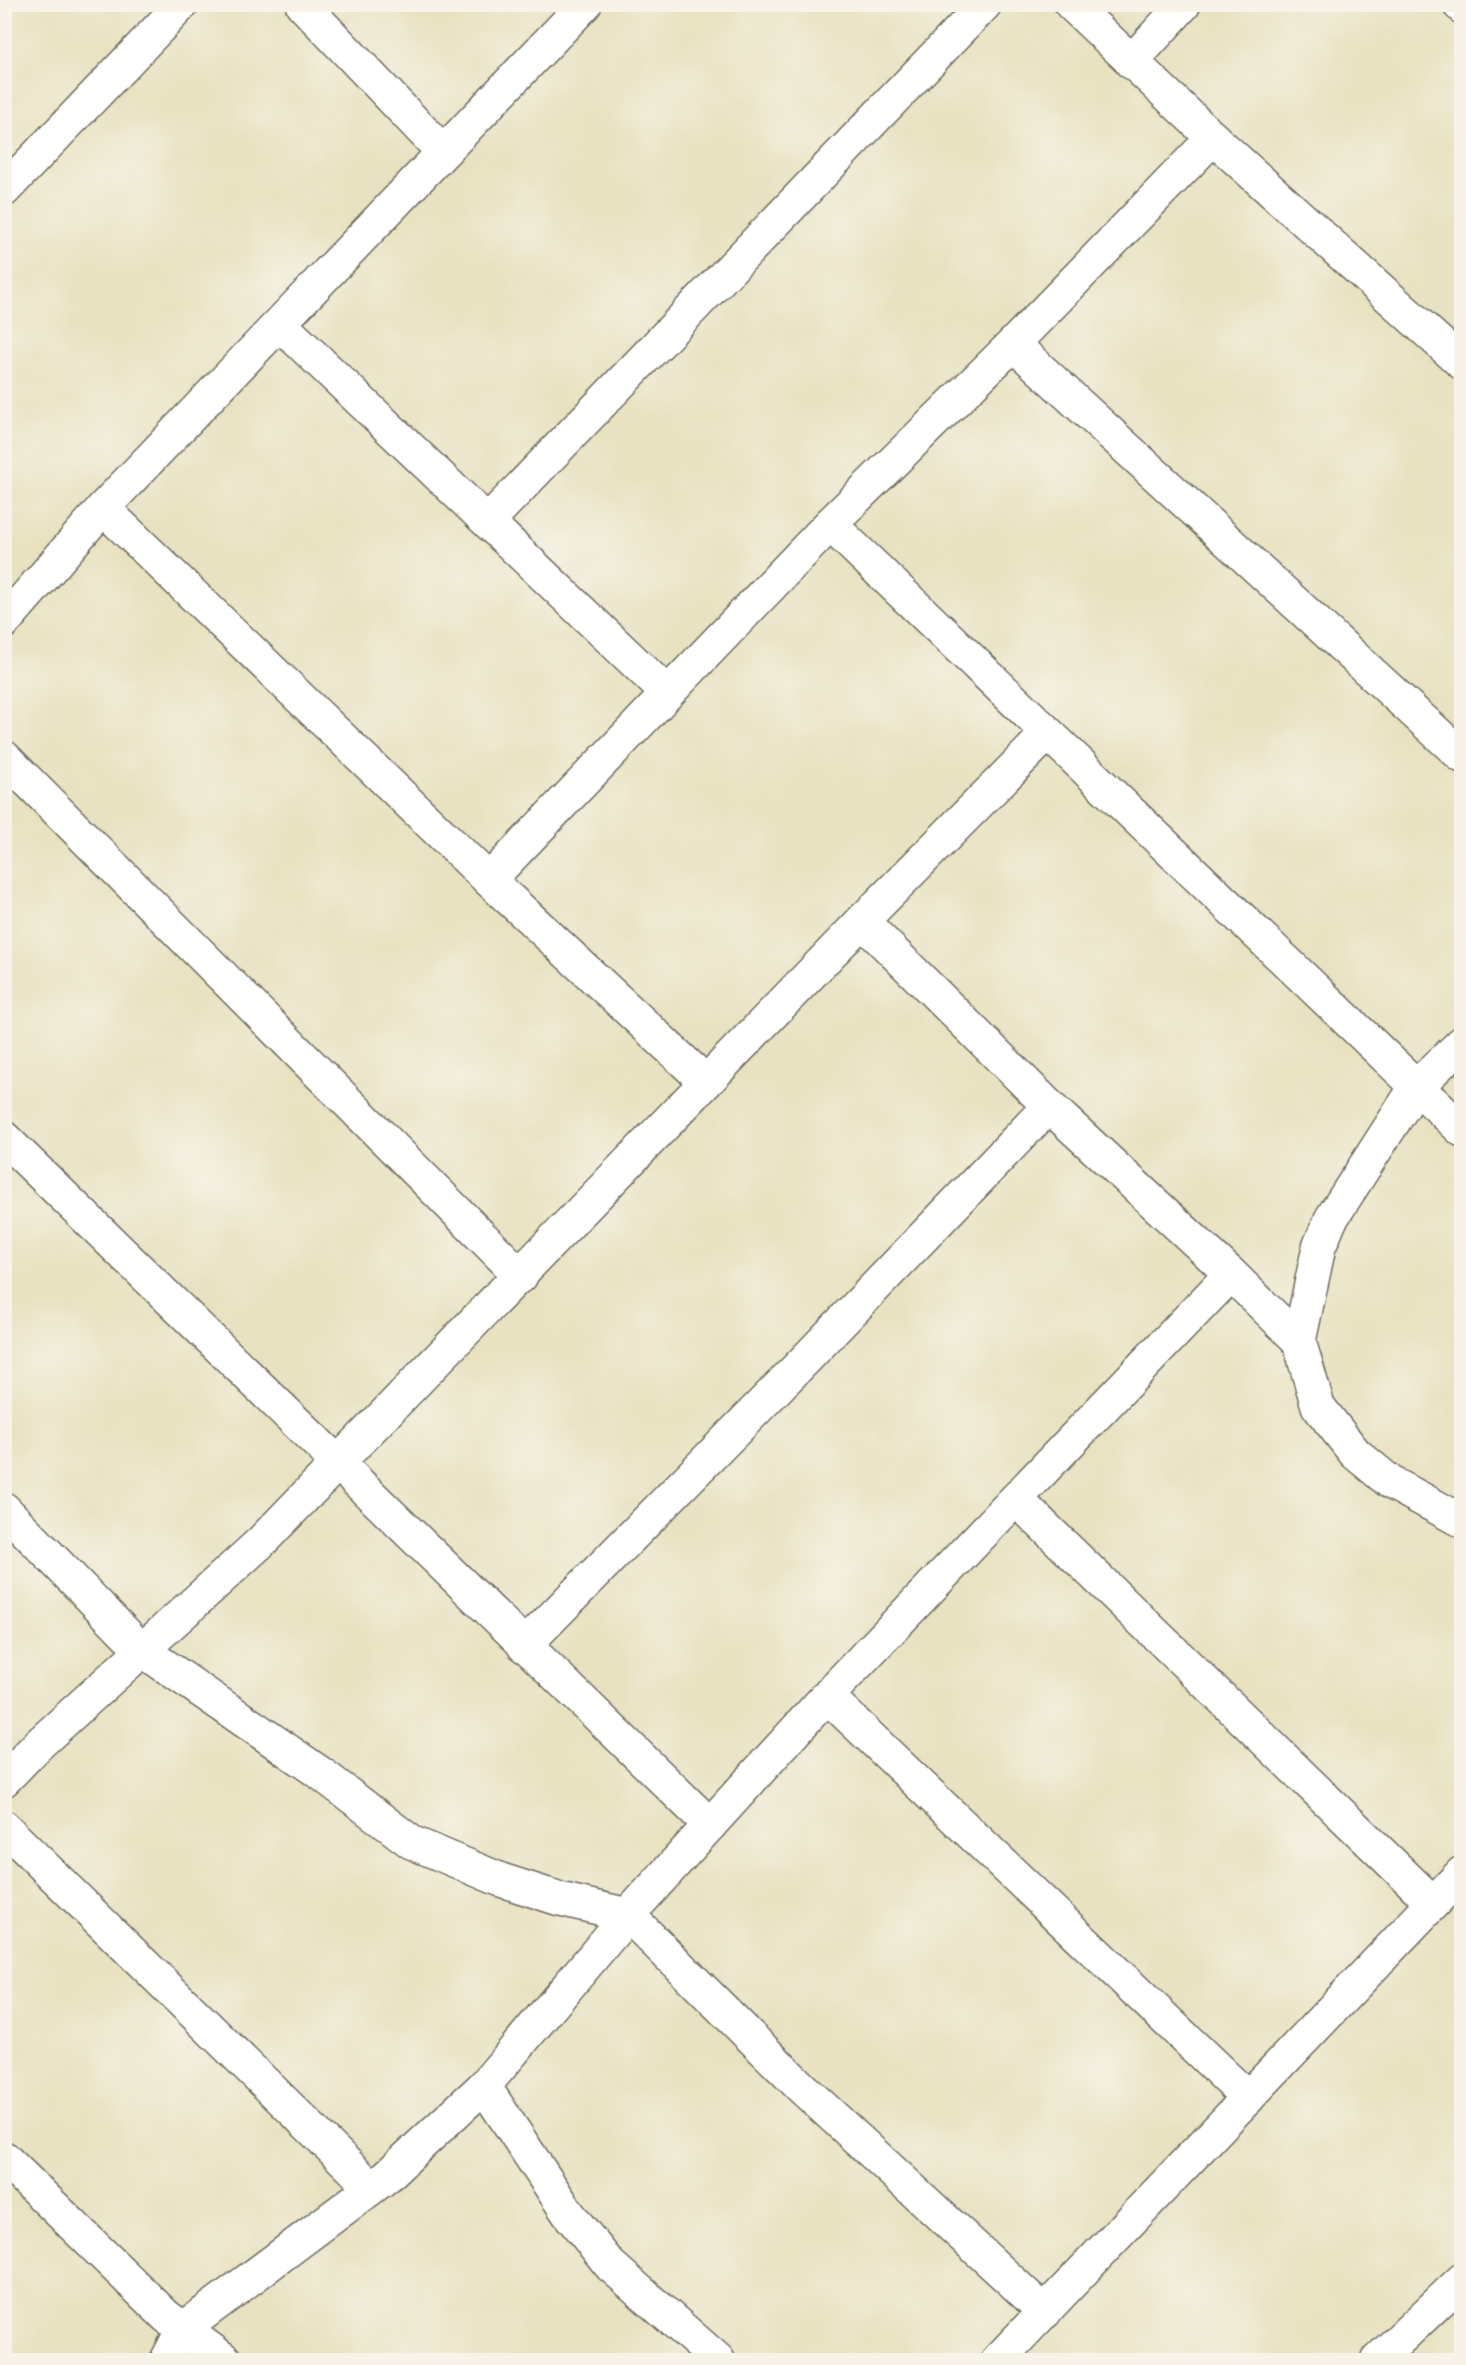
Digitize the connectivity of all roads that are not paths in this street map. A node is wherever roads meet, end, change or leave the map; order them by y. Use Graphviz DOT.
graph roads {
  1 [pos="182,4"];
  2 [pos="302,4"];
  3 [pos="585,4"];
  4 [pos="986,4"];
  5 [pos="1071,4"];
  6 [pos="1184,4"];
  7 [pos="1131,62"];
  8 [pos="1213,138"];
  9 [pos="443,152"];
  10 [pos="4,190"];
  11 [pos="280,324"];
  12 [pos="1012,344"];
  13 [pos="1461,363"];
  14 [pos="103,508"];
  15 [pos="489,520"];
  16 [pos="830,524"];
  17 [pos="4,622"];
  18 [pos="667,693"];
  19 [pos="1047,734"];
  20 [pos="1461,756"];
  21 [pos="4,757"];
  22 [pos="489,880"];
  23 [pos="862,921"];
  24 [pos="1461,1042"];
  25 [pos="706,1082"];
  26 [pos="1416,1088"];
  27 [pos="1049,1106"];
  28 [pos="1461,1130"];
  29 [pos="4,1138"];
  30 [pos="1231,1274"];
  31 [pos="521,1276"];
  32 [pos="1299,1341"];
  33 [pos="338,1464"];
  34 [pos="1016,1499"];
  35 [pos="4,1509"];
  36 [pos="1461,1521"];
  37 [pos="524,1646"];
  38 [pos="142,1650"];
  39 [pos="827,1696"];
  40 [pos="4,1780"];
  41 [pos="710,1825"];
  42 [pos="4,1827"];
  43 [pos="1461,1873"];
  44 [pos="1433,1903"];
  45 [pos="627,1915"];
  46 [pos="484,2086"];
  47 [pos="1248,2097"];
  48 [pos="4,2158"];
  49 [pos="371,2187"];
  50 [pos="1461,2280"];
  51 [pos="1045,2312"];
  52 [pos="183,2329"];
  53 [pos="167,2361"];
  54 [pos="225,2361"];
  55 [pos="718,2361"];
  56 [pos="998,2361"];
  57 [pos="1378,2361"];
  1 -- 10 [label="street"];
  2 -- 9 [label="street"];
  3 -- 9 [label="street"];
  4 -- 15 [label="street"];
  5 -- 7 [label="street"];
  6 -- 7 [label="street"];
  7 -- 8 [label="street"];
  8 -- 12 [label="street"];
  8 -- 13 [label="street"];
  9 -- 11 [label="street"];
  11 -- 14 [label="street"];
  11 -- 15 [label="street"];
  12 -- 16 [label="street"];
  12 -- 20 [label="street"];
  14 -- 17 [label="street"];
  14 -- 22 [label="street"];
  15 -- 18 [label="street"];
  16 -- 18 [label="street"];
  16 -- 19 [label="street"];
  18 -- 22 [label="street"];
  19 -- 23 [label="street"];
  19 -- 26 [label="street"];
  21 -- 31 [label="street"];
  22 -- 25 [label="street"];
  23 -- 25 [label="street"];
  23 -- 27 [label="street"];
  24 -- 26 [label="street"];
  25 -- 31 [label="street"];
  26 -- 28 [label="street"];
  26 -- 32 [label="street"];
  27 -- 30 [label="street"];
  27 -- 37 [label="street"];
  29 -- 33 [label="street"];
  30 -- 32 [label="street"];
  30 -- 34 [label="street"];
  31 -- 33 [label="street"];
  32 -- 36 [label="street"];
  33 -- 37 [label="street"];
  33 -- 38 [label="street"];
  34 -- 39 [label="street"];
  34 -- 44 [label="street"];
  35 -- 38 [label="street"];
  37 -- 41 [label="street"];
  38 -- 40 [label="street"];
  38 -- 45 [label="street"];
  39 -- 41 [label="street"];
  39 -- 47 [label="street"];
  41 -- 45 [label="street"];
  42 -- 49 [label="street"];
  43 -- 44 [label="street"];
  44 -- 47 [label="street"];
  45 -- 46 [label="street"];
  45 -- 51 [label="street"];
  46 -- 49 [label="street"];
  46 -- 55 [label="street"];
  47 -- 51 [label="street"];
  48 -- 52 [label="street"];
  49 -- 52 [label="street"];
  50 -- 57 [label="street"];
  51 -- 56 [label="street"];
  52 -- 53 [label="street"];
  52 -- 54 [label="street"];
}
